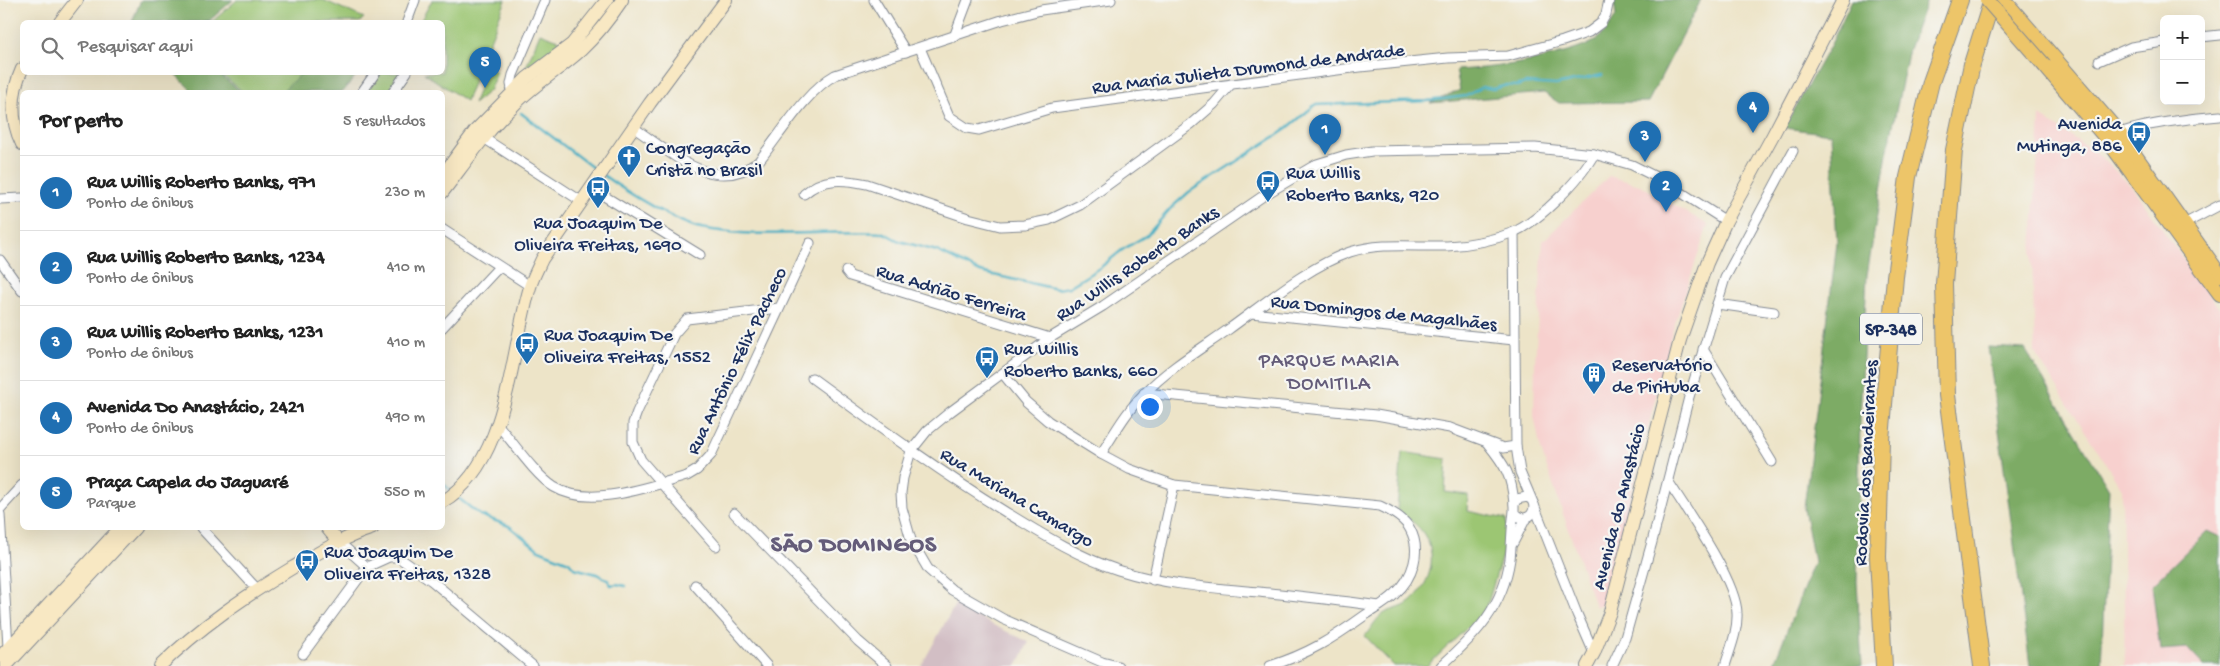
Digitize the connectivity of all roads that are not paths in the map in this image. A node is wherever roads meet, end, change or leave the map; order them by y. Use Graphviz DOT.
graph roads {
  1 [pos="77,0"];
  2 [pos="415,0"];
  3 [pos="545,0"];
  4 [pos="607,0"];
  5 [pos="622,0"];
  6 [pos="726,0"];
  7 [pos="874,0"];
  8 [pos="968,0"];
  9 [pos="1112,0"];
  10 [pos="1609,0"];
  11 [pos="1843,0"];
  12 [pos="1960,0"];
  13 [pos="1987,0"];
  14 [pos="1992,0"];
  15 [pos="2004,0"];
  16 [pos="62,20"];
  17 [pos="408,20"];
  18 [pos="2220,35"];
  19 [pos="954,37"];
  20 [pos="2205,37"];
  21 [pos="2160,43"];
  22 [pos="920,48"];
  23 [pos="906,52"];
  24 [pos="2099,61"];
  25 [pos="2050,62"];
  26 [pos="20,74"];
  27 [pos="374,75"];
  28 [pos="405,75"];
  29 [pos="1231,84"];
  30 [pos="363,90"];
  31 [pos="394,90"];
  32 [pos="514,98"];
  33 [pos="2220,116"];
  34 [pos="634,128"];
  35 [pos="479,135"];
  36 [pos="2113,136"];
  37 [pos="20,139"];
  38 [pos="1794,151"];
  39 [pos="1594,154"];
  40 [pos="445,173"];
  41 [pos="594,184"];
  42 [pos="445,188"];
  43 [pos="804,194"];
  44 [pos="20,198"];
  45 [pos="0,199"];
  46 [pos="581,202"];
  47 [pos="2220,205"];
  48 [pos="2163,214"];
  49 [pos="1726,221"];
  50 [pos="2184,224"];
  51 [pos="445,231"];
  52 [pos="1514,232"];
  53 [pos="810,242"];
  54 [pos="700,255"];
  55 [pos="0,260"];
  56 [pos="499,267"];
  57 [pos="846,271"];
  58 [pos="2220,275"];
  59 [pos="530,286"];
  60 [pos="20,288"];
  61 [pos="2220,294"];
  62 [pos="1717,304"];
  63 [pos="779,308"];
  64 [pos="1774,312"];
  65 [pos="1251,313"];
  66 [pos="445,325"];
  67 [pos="1050,338"];
  68 [pos="1514,340"];
  69 [pos="1703,349"];
  70 [pos="1003,374"];
  71 [pos="812,378"];
  72 [pos="1144,393"];
  73 [pos="498,425"];
  74 [pos="1488,444"];
  75 [pos="1516,446"];
  76 [pos="911,451"];
  77 [pos="1101,454"];
  78 [pos="1517,458"];
  79 [pos="1772,462"];
  80 [pos="1509,474"];
  81 [pos="1668,481"];
  82 [pos="662,483"];
  83 [pos="1174,485"];
  84 [pos="20,487"];
  85 [pos="445,500"];
  86 [pos="1533,503"];
  87 [pos="1514,508"];
  88 [pos="0,509"];
  89 [pos="734,513"];
  90 [pos="0,514"];
  91 [pos="1527,517"];
  92 [pos="118,530"];
  93 [pos="133,530"];
  94 [pos="203,530"];
  95 [pos="329,530"];
  96 [pos="368,530"];
  97 [pos="1545,534"];
  98 [pos="338,541"];
  99 [pos="716,546"];
  100 [pos="1511,548"];
  101 [pos="367,567"];
  102 [pos="1153,580"];
  103 [pos="695,585"];
  104 [pos="257,589"];
  105 [pos="1379,606"];
  106 [pos="8,653"];
  107 [pos="1594,653"];
  108 [pos="303,654"];
  109 [pos="1102,664"];
  110 [pos="6,666"];
  111 [pos="160,666"];
  112 [pos="533,666"];
  113 [pos="767,666"];
  114 [pos="887,666"];
  115 [pos="1118,666"];
  116 [pos="1270,666"];
  117 [pos="1441,666"];
  118 [pos="1587,666"];
  119 [pos="1612,666"];
  120 [pos="1725,666"];
  121 [pos="1884,666"];
  122 [pos="1982,666"];
  1 -- 16 [label="main road"];
  2 -- 17 [label="street"];
  3 -- 32 [label="street"];
  4 -- 32 [label="main road"];
  5 -- 32 [label="main road"];
  6 -- 34 [label="main road"];
  7 -- 23 [label="street"];
  8 -- 19 [label="street"];
  9 -- 19 [label="street"];
  10 -- 29 [label="street, Rua Maria Julieta Drumond de Andrade"];
  11 -- 49 [label="main road, Avenida do Anastácio"];
  12 -- 121 [label="highway, Rodovia dos Bandeirantes / SP-348"];
  13 -- 25 [label="main road, bridge"];
  14 -- 122 [label="highway, SP-348"];
  15 -- 25 [label="main road"];
  18 -- 20 [label="street"];
  19 -- 22 [label="street"];
  21 -- 24 [label="street"];
  22 -- 23 [label="street"];
  22 -- 29 [label="street, Rua Maria Julieta Drumond de Andrade"];
  23 -- 34 [label="street"];
  25 -- 36 [label="main road"];
  26 -- 37 [label="main road"];
  27 -- 30 [label="street"];
  28 -- 31 [label="street"];
  29 -- 43 [label="street"];
  32 -- 35 [label="main road"];
  33 -- 36 [label="street"];
  34 -- 41 [label="main road"];
  35 -- 40 [label="main road"];
  35 -- 42 [label="main road"];
  35 -- 46 [label="street"];
  36 -- 48 [label="main road"];
  36 -- 50 [label="main road"];
  38 -- 62 [label="street"];
  39 -- 49 [label="street, Rua Willis Roberto Banks"];
  39 -- 52 [label="street"];
  39 -- 67 [label="street, Rua Willis Roberto Banks"];
  41 -- 46 [label="main road"];
  41 -- 54 [label="street"];
  44 -- 45 [label="street"];
  46 -- 59 [label="main road"];
  47 -- 50 [label="street"];
  48 -- 50 [label="street"];
  48 -- 61 [label="main road"];
  49 -- 107 [label="main road, Avenida do Anastácio"];
  50 -- 58 [label="main road"];
  51 -- 56 [label="street"];
  52 -- 65 [label="street"];
  52 -- 68 [label="street"];
  53 -- 63 [label="street, Rua Antônio Félix Pacheco"];
  55 -- 60 [label="street"];
  56 -- 59 [label="street"];
  56 -- 66 [label="street"];
  57 -- 67 [label="street, Rua Adrião Ferreira"];
  59 -- 73 [label="main road"];
  62 -- 64 [label="street"];
  62 -- 69 [label="street"];
  63 -- 82 [label="street, Rua Antônio Félix Pacheco"];
  63 -- 82 [label="street"];
  65 -- 68 [label="street, Rua Domingos de Magalhães"];
  65 -- 72 [label="street"];
  67 -- 70 [label="street, Rua Willis Roberto Banks"];
  68 -- 75 [label="street"];
  69 -- 79 [label="street"];
  69 -- 81 [label="street"];
  70 -- 76 [label="street, Rua Willis Roberto Banks"];
  70 -- 77 [label="street"];
  71 -- 76 [label="street, Rua Mariana Camargo"];
  72 -- 74 [label="street"];
  72 -- 77 [label="street"];
  73 -- 82 [label="street, Rua Antônio Félix Pacheco"];
  73 -- 85 [label="main road"];
  74 -- 75 [label="street"];
  74 -- 80 [label="street"];
  75 -- 78 [label="street"];
  76 -- 102 [label="street, Rua Mariana Camargo"];
  76 -- 109 [label="street, Rua Willis Roberto Banks"];
  77 -- 83 [label="street"];
  78 -- 80 [label="street"];
  78 -- 86 [label="street"];
  80 -- 87 [label="street"];
  81 -- 119 [label="street"];
  81 -- 120 [label="street"];
  82 -- 99 [label="street"];
  83 -- 102 [label="street"];
  83 -- 105 [label="street"];
  84 -- 88 [label="street"];
  86 -- 87 [label="street"];
  86 -- 91 [label="street"];
  86 -- 97 [label="street"];
  87 -- 91 [label="street"];
  87 -- 100 [label="street"];
  89 -- 114 [label="street"];
  90 -- 106 [label="street"];
  91 -- 97 [label="street"];
  91 -- 100 [label="street"];
  92 -- 106 [label="main road"];
  93 -- 106 [label="main road"];
  94 -- 104 [label="street"];
  95 -- 98 [label="main road"];
  96 -- 98 [label="main road"];
  97 -- 107 [label="street"];
  98 -- 101 [label="street"];
  98 -- 104 [label="main road"];
  100 -- 117 [label="street"];
  101 -- 108 [label="street"];
  101 -- 112 [label="street"];
  102 -- 105 [label="street, Rua Mariana Camargo"];
  103 -- 113 [label="street"];
  104 -- 111 [label="main road"];
  105 -- 116 [label="street"];
  106 -- 110 [label="main road"];
  107 -- 118 [label="main road, Avenida do Anastácio"];
  109 -- 115 [label="street, Rua Willis Roberto Banks"];
}
